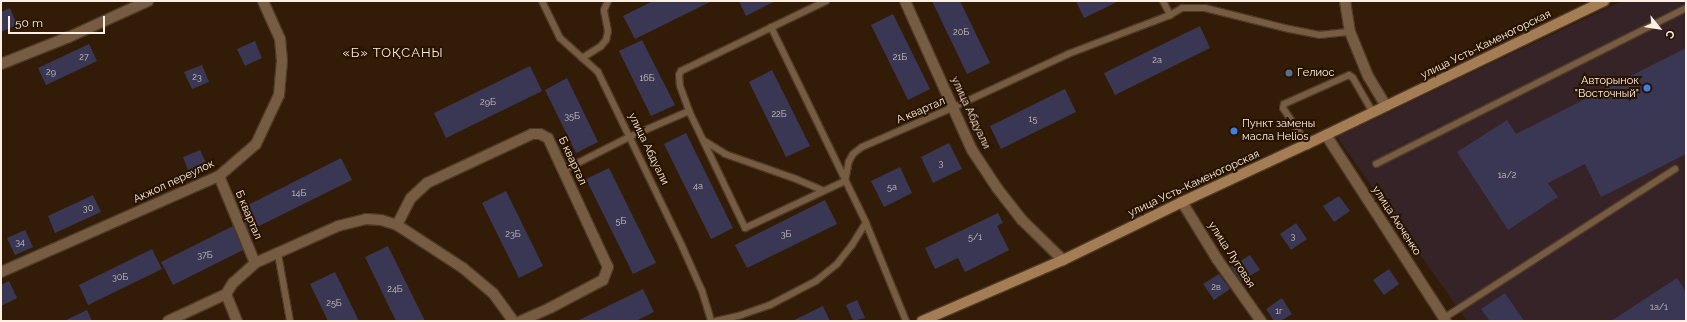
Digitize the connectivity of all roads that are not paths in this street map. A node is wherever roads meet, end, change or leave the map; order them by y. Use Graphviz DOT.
graph roads {
  1 [pos="148,1"];
  2 [pos="264,1"];
  3 [pos="542,1"];
  4 [pos="608,1"];
  5 [pos="826,1"];
  6 [pos="905,1"];
  7 [pos="1163,1"];
  8 [pos="1345,1"];
  9 [pos="1604,1"];
  10 [pos="1686,8"];
  11 [pos="1170,15"];
  12 [pos="771,27"];
  13 [pos="1350,32"];
  14 [pos="582,58"];
  15 [pos="1,64"];
  16 [pos="1386,106"];
  17 [pos="954,108"];
  18 [pos="689,111"];
  19 [pos="1373,112"];
  20 [pos="1326,134"];
  21 [pos="629,137"];
  22 [pos="702,139"];
  23 [pos="1307,144"];
  24 [pos="1376,164"];
  25 [pos="1675,169"];
  26 [pos="564,170"];
  27 [pos="219,176"];
  28 [pos="845,181"];
  29 [pos="824,191"];
  30 [pos="1182,202"];
  31 [pos="866,223"];
  32 [pos="397,225"];
  33 [pos="278,254"];
  34 [pos="1063,260"];
  35 [pos="255,264"];
  36 [pos="1,272"];
  37 [pos="226,294"];
  38 [pos="1445,319"];
  39 [pos="168,321"];
  40 [pos="237,321"];
  41 [pos="290,321"];
  42 [pos="513,321"];
  43 [pos="521,321"];
  44 [pos="712,321"];
  45 [pos="716,321"];
  46 [pos="906,321"];
  47 [pos="922,321"];
  48 [pos="1261,321"];
  1 -- 15 [label="street"];
  2 -- 27 [label="street, Акжол переулок"];
  3 -- 14 [label="lane, улица Абдуали"];
  4 -- 14 [label="lane"];
  5 -- 12 [label="lane"];
  6 -- 17 [label="street, улица Абдуали"];
  7 -- 11 [label="lane"];
  8 -- 13 [label="street"];
  9 -- 16 [label="street, улица Усть-Каменогорская"];
  10 -- 24 [label="lane"];
  11 -- 13 [label="lane, А квартал"];
  11 -- 17 [label="lane, А квартал"];
  12 -- 18 [label="lane"];
  12 -- 28 [label="lane"];
  13 -- 16 [label="street"];
  14 -- 21 [label="lane, улица Абдуали"];
  16 -- 19 [label="street, улица Усть-Каменогорская"];
  17 -- 28 [label="lane, А квартал"];
  17 -- 34 [label="street, улица Абдуали"];
  18 -- 21 [label="lane"];
  18 -- 22 [label="lane"];
  19 -- 20 [label="street, улица Усть-Каменогорская"];
  19 -- 23 [label="lane"];
  20 -- 23 [label="street, улица Усть-Каменогорская"];
  20 -- 38 [label="street, улица Аюченко"];
  21 -- 26 [label="lane"];
  21 -- 44 [label="lane, улица Абдуали"];
  22 -- 29 [label="lane"];
  22 -- 29 [label="lane"];
  23 -- 30 [label="street, улица Усть-Каменогорская"];
  25 -- 38 [label="lane"];
  26 -- 32 [label="street, Б квартал"];
  26 -- 43 [label="street, Б квартал"];
  27 -- 35 [label="street, Б квартал"];
  27 -- 36 [label="street, Акжол переулок"];
  28 -- 29 [label="lane"];
  28 -- 31 [label="lane"];
  30 -- 34 [label="street, улица Усть-Каменогорская"];
  30 -- 48 [label="street, улица Луговая"];
  31 -- 45 [label="lane"];
  31 -- 46 [label="lane"];
  32 -- 33 [label="street"];
  32 -- 42 [label="street"];
  33 -- 35 [label="street"];
  33 -- 41 [label="lane"];
  34 -- 47 [label="street, улица Усть-Каменогорская"];
  35 -- 37 [label="street"];
  37 -- 39 [label="street"];
  37 -- 40 [label="street"];
}
